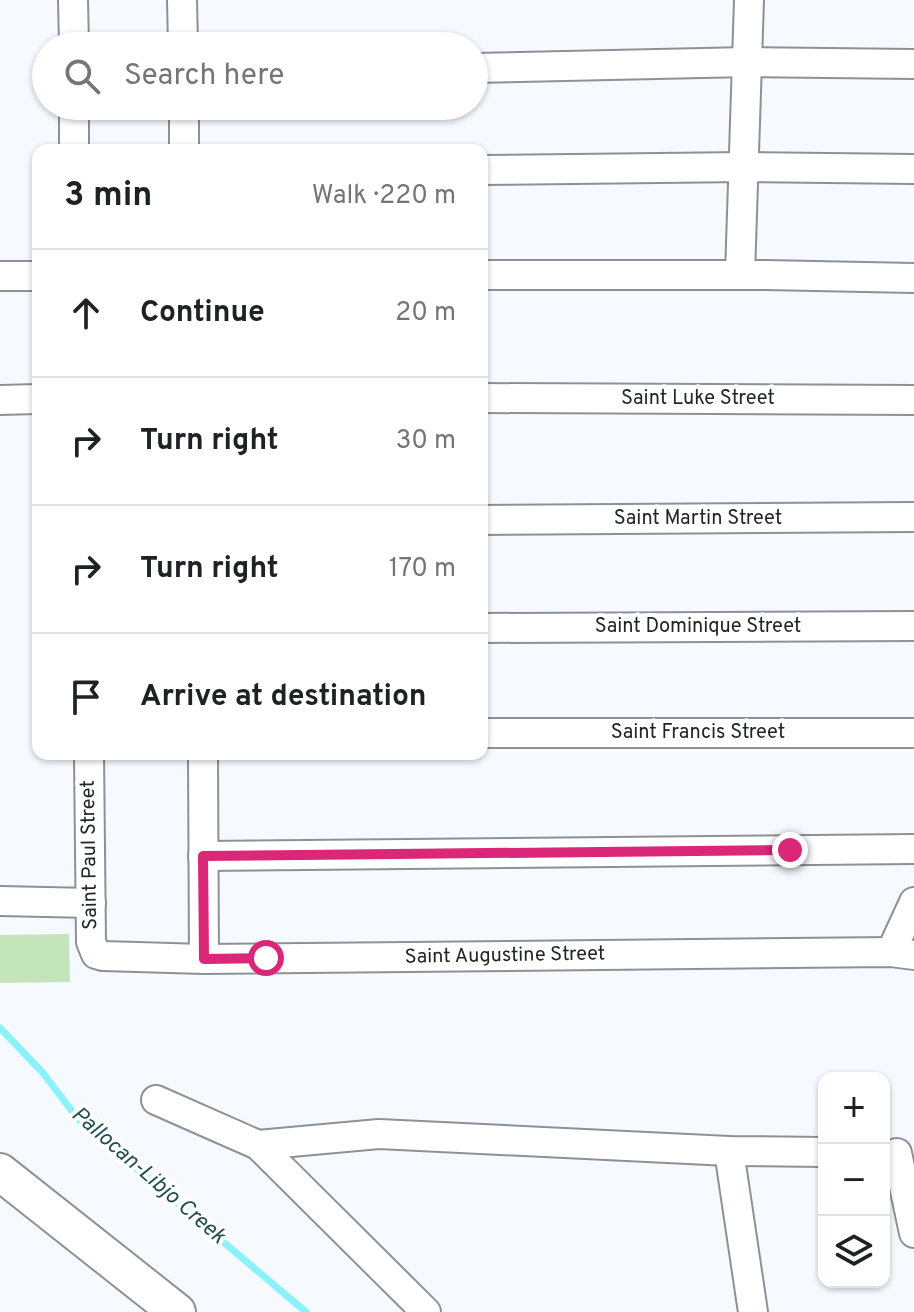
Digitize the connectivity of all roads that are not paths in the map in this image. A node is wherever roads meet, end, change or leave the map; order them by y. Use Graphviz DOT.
graph roads {
  1 [pos="73,0"];
  2 [pos="182,0"];
  3 [pos="749,0"];
  4 [pos="74,32"];
  5 [pos="183,32"];
  6 [pos="748,62"];
  7 [pos="914,64"];
  8 [pos="488,68"];
  9 [pos="74,120"];
  10 [pos="184,120"];
  11 [pos="74,144"];
  12 [pos="184,144"];
  13 [pos="745,167"];
  14 [pos="914,169"];
  15 [pos="488,170"];
  16 [pos="488,275"];
  17 [pos="740,275"];
  18 [pos="0,276"];
  19 [pos="32,276"];
  20 [pos="914,278"];
  21 [pos="488,398"];
  22 [pos="32,399"];
  23 [pos="0,400"];
  24 [pos="914,400"];
  25 [pos="914,517"];
  26 [pos="488,520"];
  27 [pos="914,626"];
  28 [pos="488,628"];
  29 [pos="488,733"];
  30 [pos="914,733"];
  31 [pos="89,760"];
  32 [pos="203,760"];
  33 [pos="914,849"];
  34 [pos="203,856"];
  35 [pos="0,901"];
  36 [pos="914,902"];
  37 [pos="91,903"];
  38 [pos="902,953"];
  39 [pos="96,954"];
  40 [pos="204,959"];
  41 [pos="156,1100"];
  42 [pos="258,1145"];
  43 [pos="729,1151"];
  44 [pos="818,1152"];
  45 [pos="898,1153"];
  46 [pos="0,1172"];
  47 [pos="914,1233"];
  48 [pos="177,1312"];
  49 [pos="426,1312"];
  50 [pos="753,1312"];
  1 -- 4 [label="street"];
  2 -- 5 [label="street"];
  3 -- 6 [label="street"];
  6 -- 7 [label="street"];
  6 -- 8 [label="street"];
  6 -- 13 [label="street"];
  9 -- 11 [label="street"];
  10 -- 12 [label="street"];
  13 -- 14 [label="street"];
  13 -- 15 [label="street"];
  13 -- 17 [label="street"];
  16 -- 17 [label="street"];
  17 -- 20 [label="street"];
  18 -- 19 [label="street"];
  21 -- 24 [label="street, Saint Luke Street"];
  22 -- 23 [label="street"];
  25 -- 26 [label="street, Saint Martin Street"];
  27 -- 28 [label="street, Saint Dominique Street"];
  29 -- 30 [label="street, Saint Francis Street"];
  31 -- 37 [label="street, Saint Paul Street"];
  32 -- 34 [label="street"];
  33 -- 34 [label="street"];
  34 -- 40 [label="street"];
  35 -- 37 [label="street"];
  36 -- 38 [label="street"];
  37 -- 39 [label="street, Saint Paul Street"];
  38 -- 40 [label="street, Saint Augustine Street"];
  39 -- 40 [label="street, Saint Augustine Street"];
  41 -- 42 [label="street"];
  42 -- 43 [label="street"];
  42 -- 49 [label="street"];
  43 -- 44 [label="street"];
  43 -- 50 [label="street"];
  45 -- 47 [label="street"];
  46 -- 48 [label="main road"];
}
